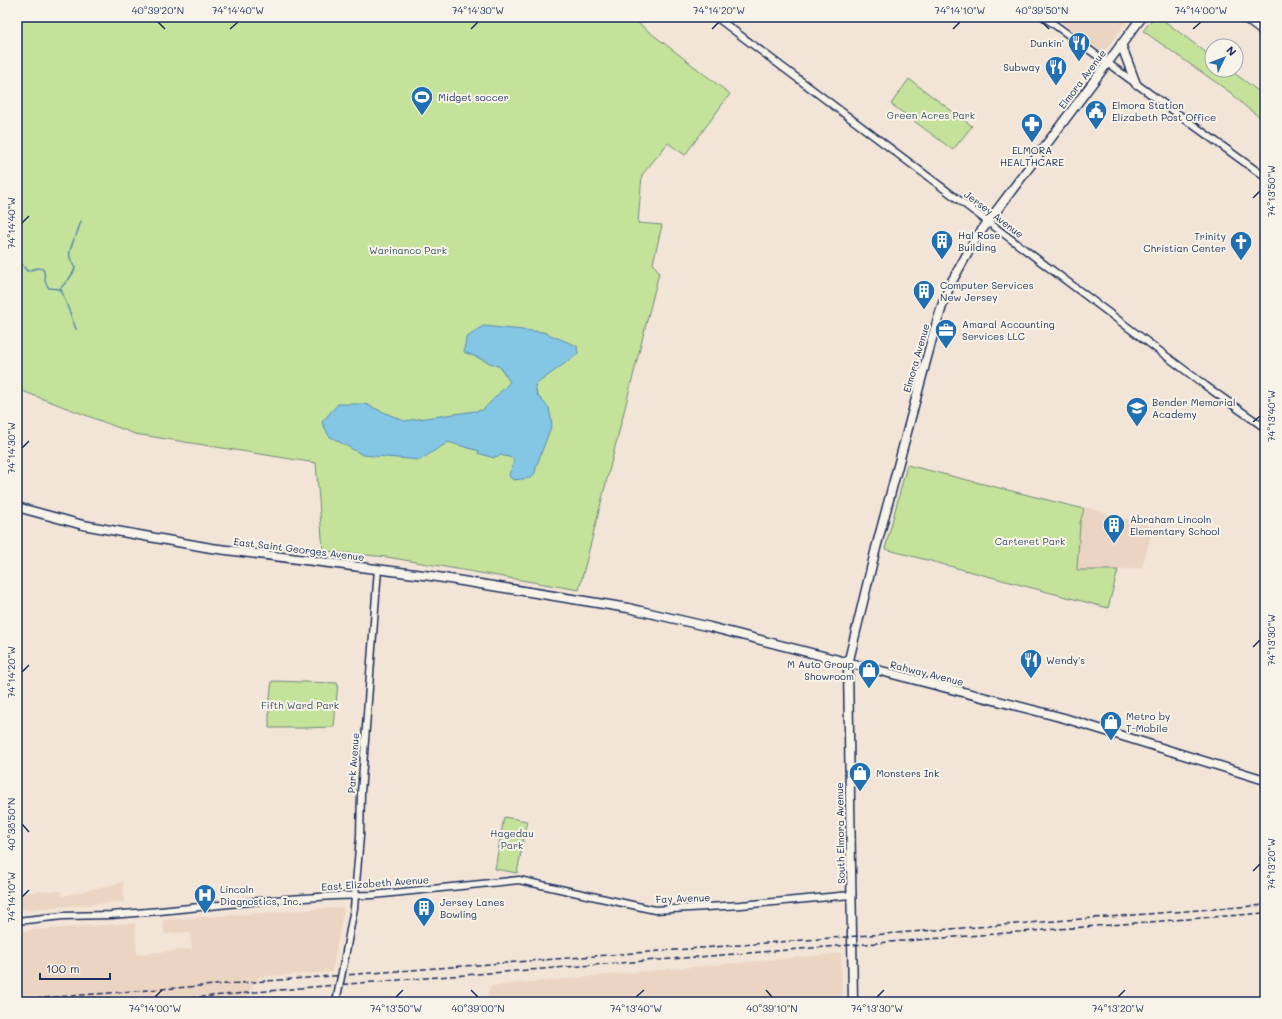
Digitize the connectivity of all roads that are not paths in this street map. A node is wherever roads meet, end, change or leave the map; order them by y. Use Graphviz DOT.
graph roads {
  1 [pos="716,17"];
  2 [pos="1044,17"];
  3 [pos="1142,17"];
  4 [pos="1244,17"];
  5 [pos="1255,19"];
  6 [pos="1265,23"];
  7 [pos="1265,33"];
  8 [pos="1121,44"];
  9 [pos="1107,63"];
  10 [pos="1136,84"];
  11 [pos="1265,177"];
  12 [pos="988,222"];
  13 [pos="1263,427"];
  14 [pos="17,506"];
  15 [pos="378,569"];
  16 [pos="581,600"];
  17 [pos="848,664"];
  18 [pos="1265,780"];
  19 [pos="519,880"];
  20 [pos="355,895"];
  21 [pos="851,895"];
  22 [pos="17,921"];
  23 [pos="336,1002"];
  24 [pos="853,1002"];
  1 -- 12 [label="street, Jersey Avenue"];
  2 -- 9 [label="street"];
  3 -- 8 [label="main road, Elmora Avenue"];
  4 -- 5 [label="main road"];
  5 -- 6 [label="main road"];
  5 -- 7 [label="main road"];
  8 -- 9 [label="main road, Elmora Avenue"];
  8 -- 10 [label="main road"];
  9 -- 10 [label="street"];
  9 -- 12 [label="main road, Elmora Avenue"];
  10 -- 11 [label="street"];
  12 -- 13 [label="street, Jersey Avenue"];
  12 -- 17 [label="main road, Elmora Avenue"];
  14 -- 15 [label="main road, East Saint Georges Avenue"];
  15 -- 16 [label="main road, East Saint Georges Avenue"];
  15 -- 20 [label="street, Park Avenue"];
  16 -- 17 [label="main road, Rahway Avenue"];
  17 -- 18 [label="main road, Rahway Avenue"];
  17 -- 21 [label="main road, South Elmora Avenue"];
  19 -- 20 [label="street, East Elizabeth Avenue"];
  19 -- 21 [label="street, Fay Avenue"];
  20 -- 22 [label="street, East Elizabeth Avenue"];
  20 -- 23 [label="street, Park Avenue, bridge"];
  21 -- 24 [label="main road, South Elmora Avenue"];
}
